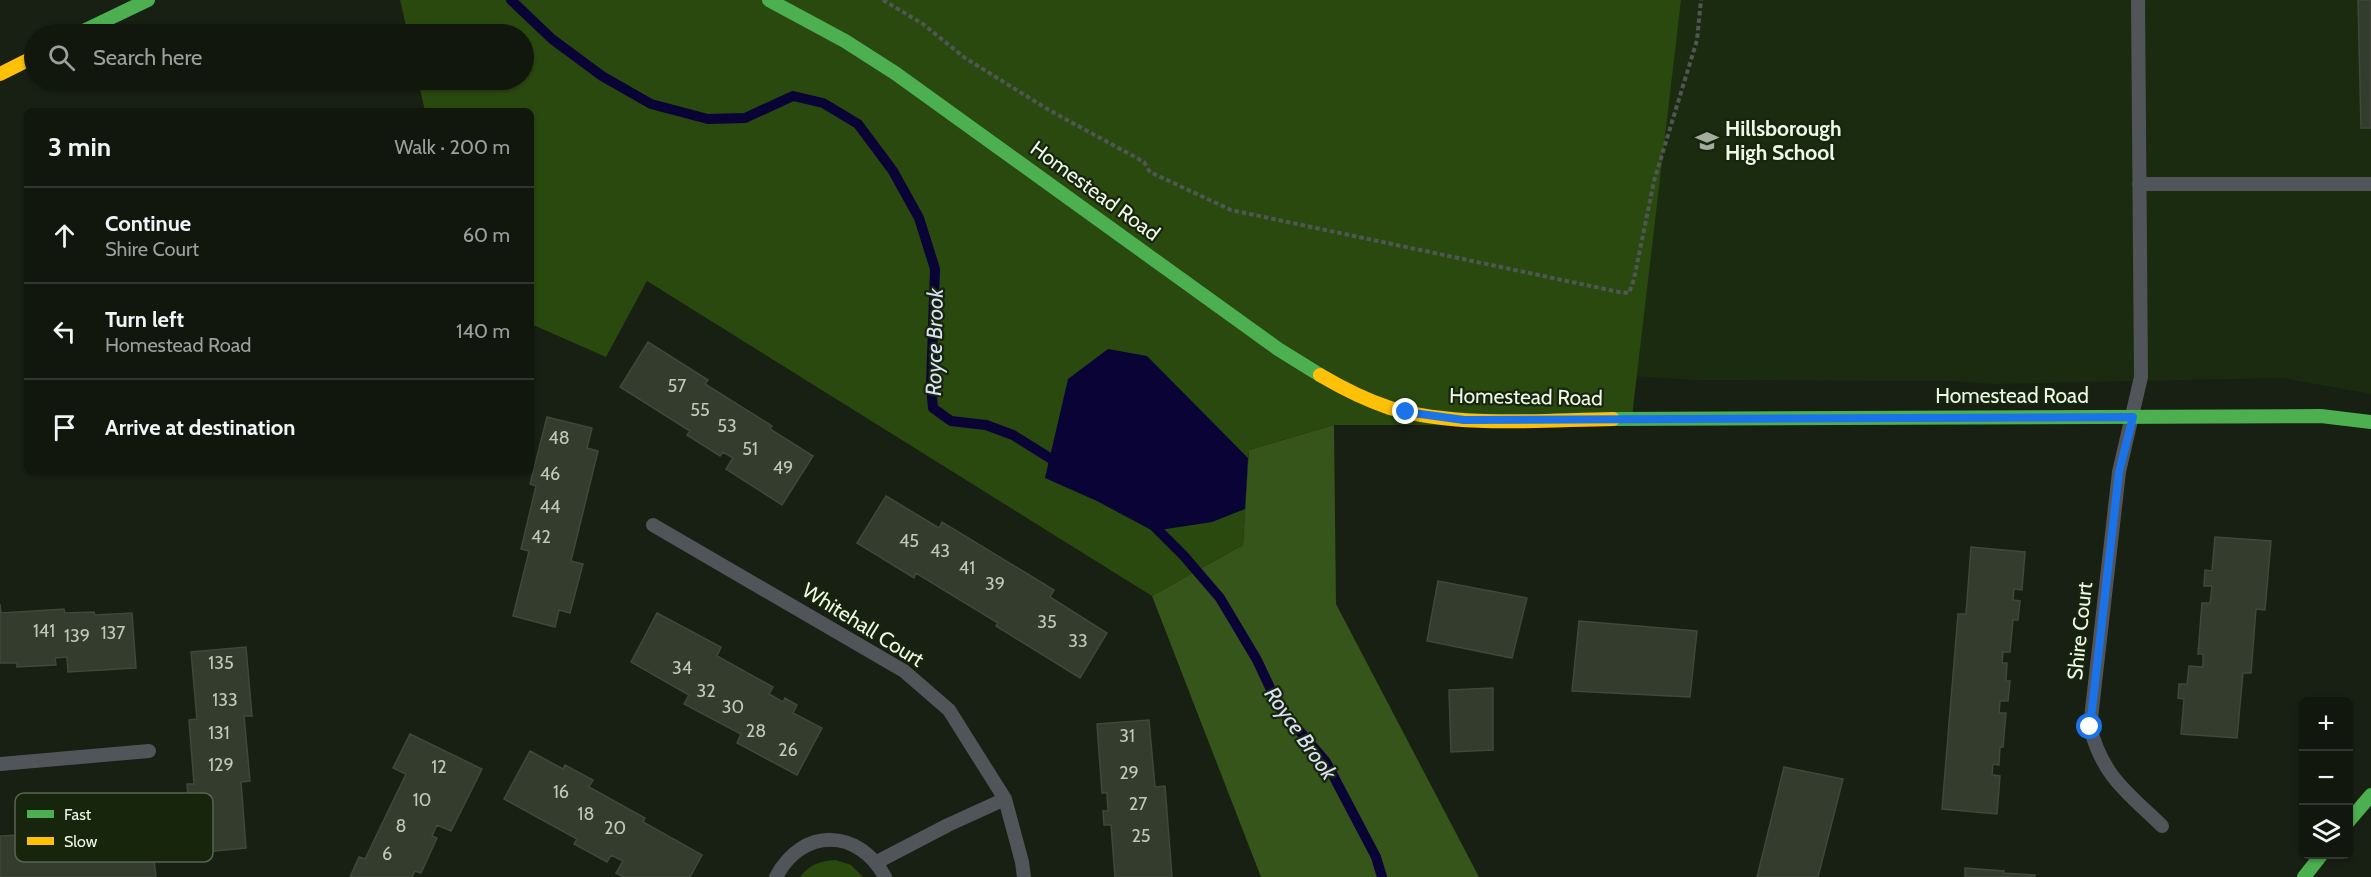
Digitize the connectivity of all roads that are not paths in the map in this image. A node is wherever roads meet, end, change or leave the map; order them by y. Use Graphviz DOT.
graph roads {
  1 [pos="148,0"];
  2 [pos="769,0"];
  3 [pos="2138,0"];
  4 [pos="98,24"];
  5 [pos="24,62"];
  6 [pos="0,74"];
  7 [pos="2139,184"];
  8 [pos="2371,184"];
  9 [pos="2133,417"];
  10 [pos="2371,422"];
  11 [pos="653,525"];
  12 [pos="150,751"];
  13 [pos="0,764"];
  14 [pos="2371,795"];
  15 [pos="1005,799"];
  16 [pos="2353,817"];
  17 [pos="2162,826"];
  18 [pos="2319,859"];
  19 [pos="877,862"];
  20 [pos="776,877"];
  21 [pos="885,877"];
  22 [pos="1024,877"];
  23 [pos="2304,877"];
  1 -- 4 [label="street"];
  2 -- 9 [label="street, Homestead Road"];
  3 -- 7 [label="lane, Shire Court"];
  5 -- 6 [label="street"];
  7 -- 8 [label="lane"];
  7 -- 9 [label="lane, Shire Court"];
  9 -- 10 [label="street, Homestead Road"];
  9 -- 17 [label="lane, Shire Court"];
  11 -- 15 [label="lane, Whitehall Court"];
  12 -- 13 [label="lane"];
  14 -- 16 [label="street"];
  15 -- 19 [label="lane"];
  15 -- 22 [label="lane, Whitehall Court"];
  18 -- 23 [label="street"];
  19 -- 20 [label="lane"];
  19 -- 21 [label="lane"];
}
